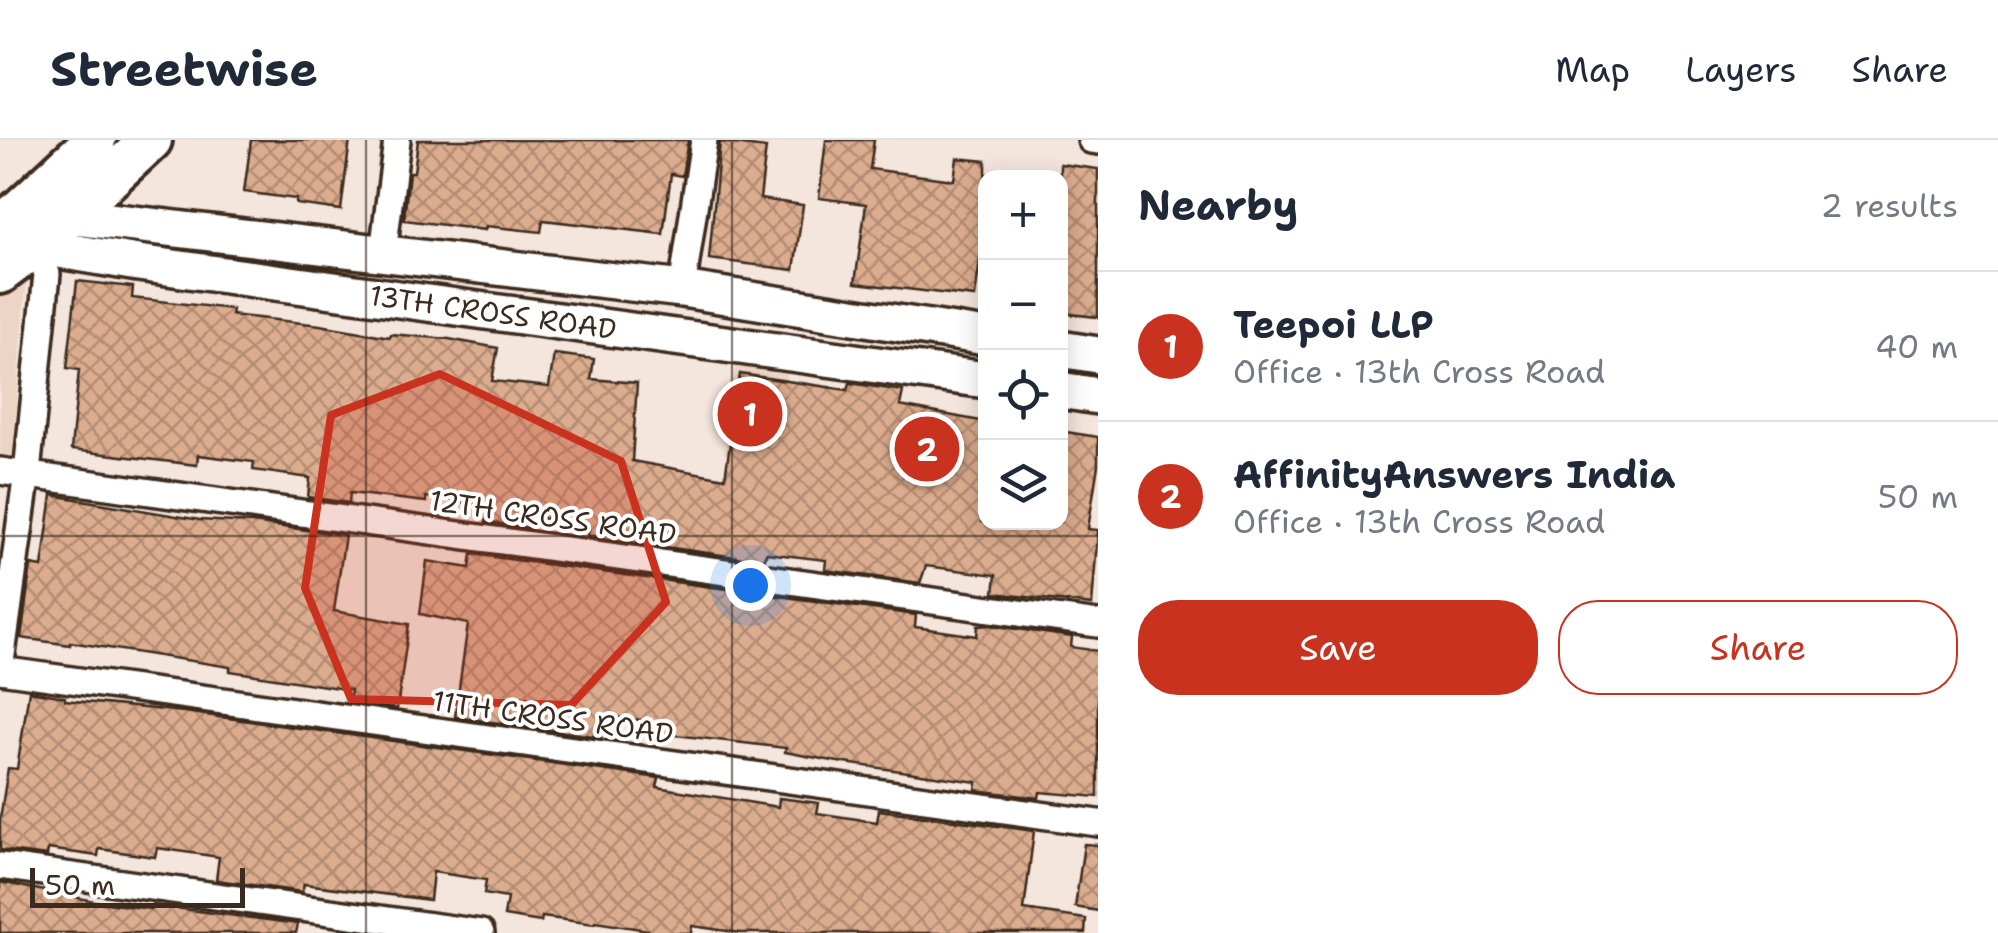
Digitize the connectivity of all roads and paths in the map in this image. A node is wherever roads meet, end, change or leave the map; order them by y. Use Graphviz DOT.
graph roads {
  1 [pos="397,140"];
  2 [pos="704,140"];
  3 [pos="1090,140"];
  4 [pos="1098,141"];
  5 [pos="118,147"];
  6 [pos="68,216"];
  7 [pos="12,226"];
  8 [pos="383,253"];
  9 [pos="0,273"];
  10 [pos="682,289"];
  11 [pos="978,336"];
  12 [pos="1066,350"];
  13 [pos="1098,355"];
  14 [pos="978,379"];
  15 [pos="1068,391"];
  16 [pos="1098,396"];
  17 [pos="0,470"];
  18 [pos="27,473"];
  19 [pos="1098,624"];
  20 [pos="0,669"];
  21 [pos="1098,823"];
  22 [pos="0,866"];
  23 [pos="481,933"];
  1 -- 8 [label="street"];
  2 -- 10 [label="street"];
  3 -- 4 [label="street"];
  5 -- 6 [label="main road"];
  5 -- 7 [label="main road"];
  6 -- 7 [label="main road"];
  6 -- 8 [label="main road, 13TH CROSS ROAD"];
  7 -- 9 [label="main road"];
  7 -- 14 [label="main road, 13TH CROSS ROAD"];
  7 -- 18 [label="street"];
  8 -- 10 [label="main road, 13TH CROSS ROAD"];
  10 -- 11 [label="main road, 13TH CROSS ROAD"];
  12 -- 13 [label="main road"];
  15 -- 16 [label="main road"];
  17 -- 18 [label="street, 12TH CROSS ROAD"];
  18 -- 19 [label="street, 12TH CROSS ROAD"];
  18 -- 20 [label="street"];
  20 -- 21 [label="street, 11TH CROSS ROAD"];
  22 -- 23 [label="street"];
}
